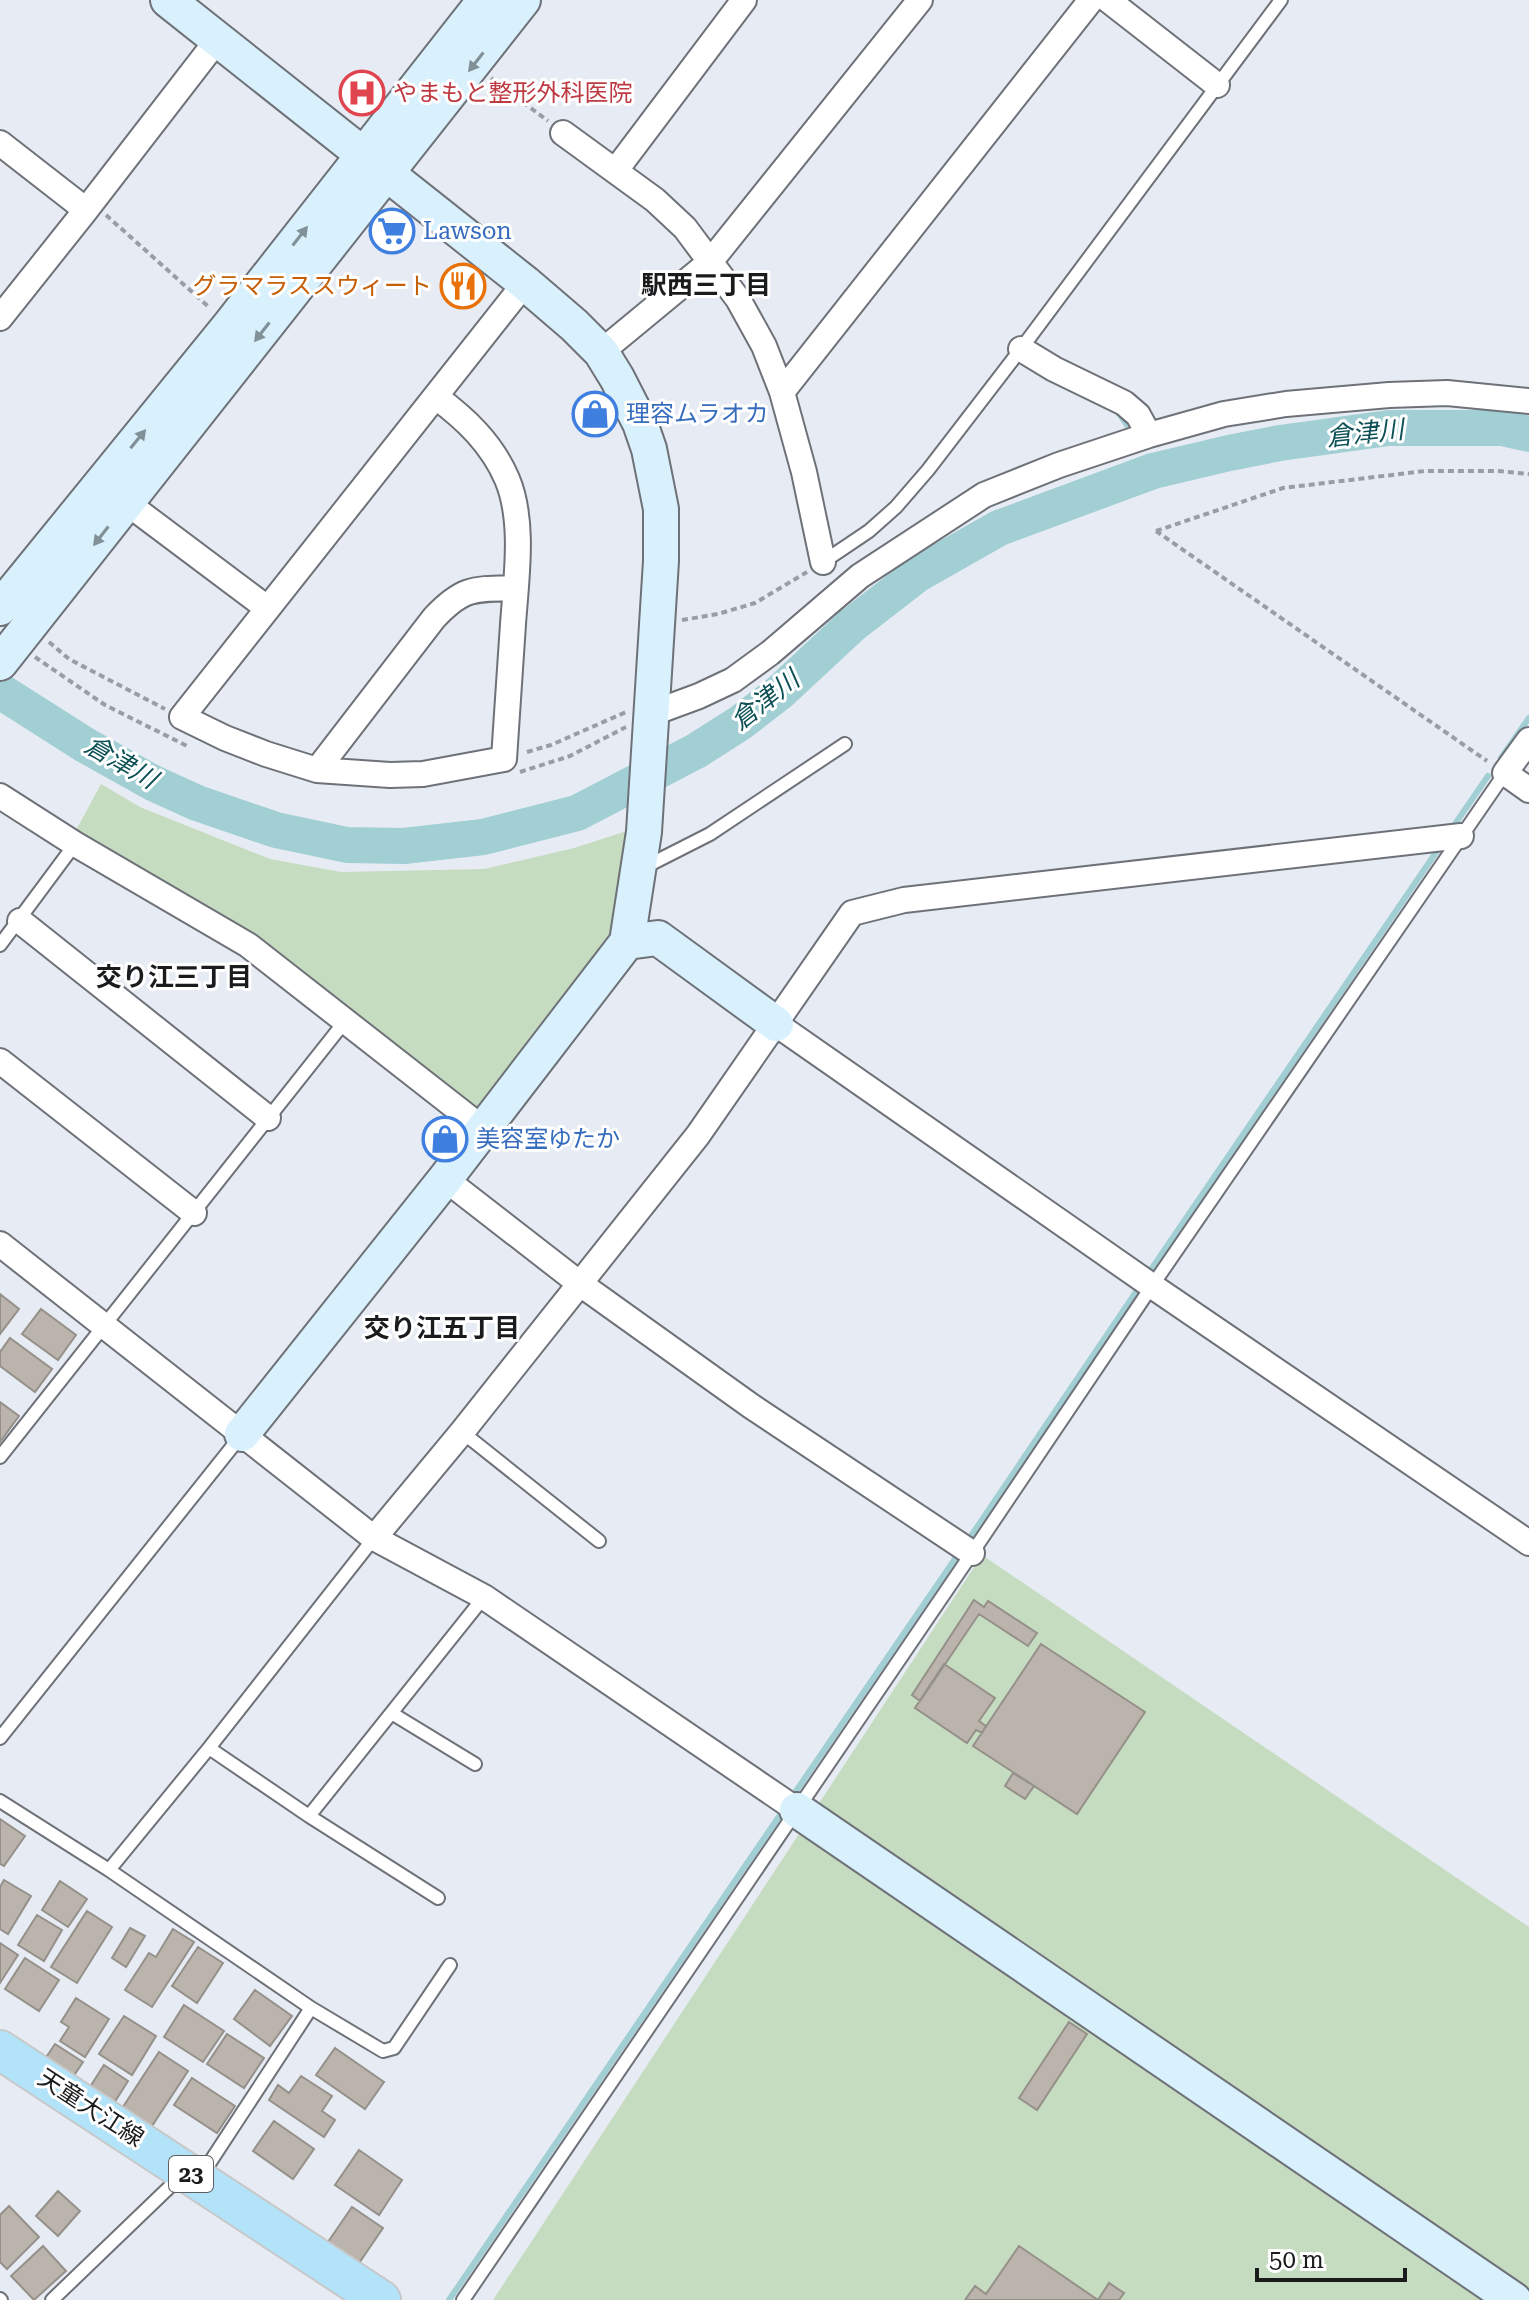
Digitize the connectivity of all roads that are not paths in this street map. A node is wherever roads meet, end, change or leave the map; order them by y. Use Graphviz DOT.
graph roads {
  1 [pos="168,0"];
  2 [pos="485,0"];
  3 [pos="523,0"];
  4 [pos="744,0"];
  5 [pos="920,0"];
  6 [pos="1091,0"];
  7 [pos="1108,0"];
  8 [pos="1281,0"];
  9 [pos="218,39"];
  10 [pos="1217,85"];
  11 [pos="563,133"];
  12 [pos="0,143"];
  13 [pos="375,165"];
  14 [pos="616,170"];
  15 [pos="89,206"];
  16 [pos="710,262"];
  17 [pos="525,283"];
  18 [pos="0,318"];
  19 [pos="1021,349"];
  20 [pos="601,352"];
  21 [pos="782,392"];
  22 [pos="436,397"];
  23 [pos="1529,401"];
  24 [pos="1149,435"];
  25 [pos="127,503"];
  26 [pos="823,562"];
  27 [pos="515,588"];
  28 [pos="0,608"];
  29 [pos="267,608"];
  30 [pos="4,658"];
  31 [pos="653,714"];
  32 [pos="1529,740"];
  33 [pos="845,744"];
  34 [pos="317,770"];
  35 [pos="1505,773"];
  36 [pos="1529,790"];
  37 [pos="0,796"];
  38 [pos="1461,836"];
  39 [pos="75,844"];
  40 [pos="638,870"];
  41 [pos="20,921"];
  42 [pos="627,942"];
  43 [pos="0,945"];
  44 [pos="346,1020"];
  45 [pos="776,1024"];
  46 [pos="0,1061"];
  47 [pos="268,1118"];
  48 [pos="482,1128"];
  49 [pos="445,1179"];
  50 [pos="194,1213"];
  51 [pos="0,1244"];
  52 [pos="579,1283"];
  53 [pos="1152,1286"];
  54 [pos="105,1326"];
  55 [pos="462,1432"];
  56 [pos="242,1434"];
  57 [pos="0,1457"];
  58 [pos="374,1538"];
  59 [pos="599,1541"];
  60 [pos="1529,1543"];
  61 [pos="972,1553"];
  62 [pos="484,1597"];
  63 [pos="393,1714"];
  64 [pos="0,1738"];
  65 [pos="209,1748"];
  66 [pos="475,1764"];
  67 [pos="0,1801"];
  68 [pos="797,1810"];
  69 [pos="309,1816"];
  70 [pos="109,1870"];
  71 [pos="438,1898"];
  72 [pos="450,1965"];
  73 [pos="311,2008"];
  74 [pos="0,2050"];
  75 [pos="193,2175"];
  76 [pos="52,2300"];
  77 [pos="381,2300"];
  78 [pos="463,2300"];
  79 [pos="1514,2300"];
  1 -- 9 [label="street"];
  2 -- 13 [label="street"];
  3 -- 13 [label="street, one-way"];
  4 -- 14 [label="street"];
  5 -- 16 [label="street"];
  6 -- 21 [label="street"];
  7 -- 10 [label="street"];
  8 -- 10 [label="lane"];
  9 -- 13 [label="street"];
  9 -- 15 [label="street"];
  10 -- 19 [label="lane"];
  11 -- 14 [label="street"];
  12 -- 15 [label="street"];
  13 -- 17 [label="street"];
  13 -- 25 [label="street, one-way"];
  28 -- 13 [label="street, one-way"];
  14 -- 16 [label="street"];
  15 -- 18 [label="street"];
  16 -- 20 [label="street"];
  16 -- 21 [label="street"];
  17 -- 20 [label="street"];
  17 -- 22 [label="street"];
  19 -- 24 [label="street"];
  19 -- 26 [label="lane"];
  20 -- 31 [label="street"];
  21 -- 26 [label="street"];
  22 -- 27 [label="street"];
  22 -- 29 [label="street"];
  23 -- 24 [label="street"];
  24 -- 31 [label="street"];
  25 -- 29 [label="street"];
  25 -- 30 [label="street, one-way"];
  27 -- 34 [label="street"];
  27 -- 34 [label="street"];
  29 -- 34 [label="street"];
  31 -- 40 [label="street"];
  32 -- 35 [label="street"];
  33 -- 40 [label="lane"];
  35 -- 36 [label="street"];
  35 -- 38 [label="lane"];
  37 -- 39 [label="street"];
  38 -- 45 [label="street"];
  38 -- 53 [label="lane"];
  39 -- 41 [label="lane"];
  39 -- 44 [label="street"];
  40 -- 42 [label="street"];
  41 -- 43 [label="lane"];
  41 -- 47 [label="street"];
  42 -- 45 [label="street"];
  42 -- 48 [label="street"];
  44 -- 47 [label="lane"];
  44 -- 48 [label="street"];
  45 -- 52 [label="street"];
  45 -- 53 [label="street"];
  46 -- 50 [label="street"];
  47 -- 50 [label="lane"];
  48 -- 49 [label="street"];
  49 -- 52 [label="street"];
  49 -- 56 [label="street"];
  50 -- 54 [label="lane"];
  51 -- 54 [label="street"];
  52 -- 55 [label="street"];
  52 -- 61 [label="street"];
  53 -- 60 [label="street"];
  53 -- 61 [label="lane"];
  54 -- 56 [label="street"];
  54 -- 57 [label="lane"];
  55 -- 58 [label="street"];
  55 -- 59 [label="lane"];
  56 -- 58 [label="street"];
  56 -- 64 [label="lane"];
  58 -- 62 [label="street"];
  58 -- 65 [label="lane"];
  61 -- 68 [label="lane"];
  62 -- 63 [label="lane"];
  62 -- 68 [label="street"];
  63 -- 66 [label="lane"];
  63 -- 69 [label="lane"];
  65 -- 69 [label="lane"];
  65 -- 70 [label="lane"];
  67 -- 70 [label="lane"];
  68 -- 78 [label="lane"];
  68 -- 79 [label="street"];
  69 -- 71 [label="lane"];
  70 -- 73 [label="lane"];
  72 -- 73 [label="lane"];
  73 -- 75 [label="lane"];
  74 -- 75 [label="main road, 天童大江線 / 23"];
  75 -- 76 [label="lane"];
  75 -- 77 [label="main road, 天童大江線 / 23"];
}
